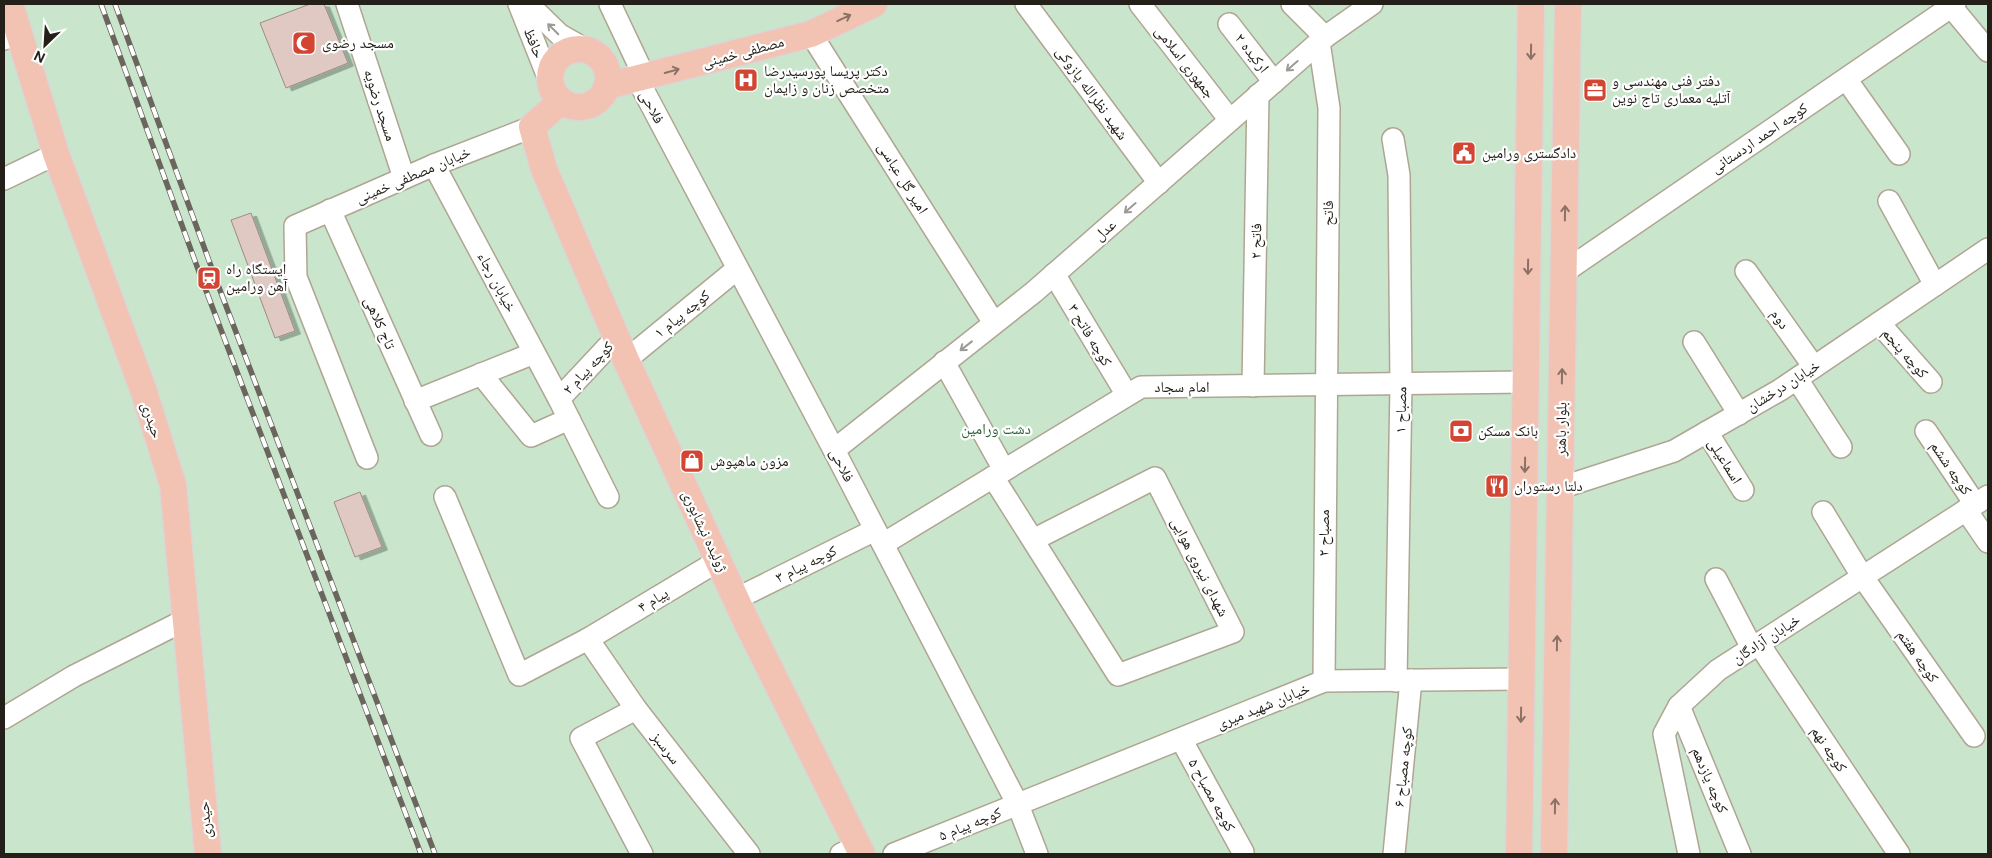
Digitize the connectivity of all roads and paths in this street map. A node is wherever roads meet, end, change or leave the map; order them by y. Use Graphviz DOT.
graph roads {
  1 [pos="10,4"];
  2 [pos="347,4"];
  3 [pos="518,4"];
  4 [pos="528,4"];
  5 [pos="610,4"];
  6 [pos="874,4"];
  7 [pos="1026,4"];
  8 [pos="1140,4"];
  9 [pos="1292,4"];
  10 [pos="1372,4"];
  11 [pos="1532,4"];
  12 [pos="1568,4"];
  13 [pos="1951,5"];
  14 [pos="1230,24"];
  15 [pos="811,34"];
  16 [pos="12,35"];
  17 [pos="1322,39"];
  18 [pos="583,48"];
  19 [pos="1988,51"];
  20 [pos="1846,78"];
  21 [pos="641,79"];
  22 [pos="608,86"];
  23 [pos="1266,89"];
  24 [pos="555,92"];
  25 [pos="1230,120"];
  26 [pos="532,128"];
  27 [pos="1393,139"];
  28 [pos="56,154"];
  29 [pos="1899,154"];
  30 [pos="434,165"];
  31 [pos="404,178"];
  32 [pos="4,179"];
  33 [pos="1158,183"];
  34 [pos="1888,201"];
  35 [pos="330,210"];
  36 [pos="1988,249"];
  37 [pos="737,269"];
  38 [pos="1746,271"];
  39 [pos="1564,272"];
  40 [pos="1054,274"];
  41 [pos="1935,285"];
  42 [pos="994,323"];
  43 [pos="1879,323"];
  44 [pos="1694,342"];
  45 [pos="622,348"];
  46 [pos="534,353"];
  47 [pos="944,362"];
  48 [pos="1814,367"];
  49 [pos="481,374"];
  50 [pos="1797,378"];
  51 [pos="1526,382"];
  52 [pos="1930,382"];
  53 [pos="1401,384"];
  54 [pos="1325,385"];
  55 [pos="1253,386"];
  56 [pos="1127,395"];
  57 [pos="559,399"];
  58 [pos="415,401"];
  59 [pos="1739,414"];
  60 [pos="569,419"];
  61 [pos="1926,431"];
  62 [pos="1707,432"];
  63 [pos="430,435"];
  64 [pos="1841,447"];
  65 [pos="834,450"];
  66 [pos="367,458"];
  67 [pos="999,474"];
  68 [pos="1560,488"];
  69 [pos="1743,490"];
  70 [pos="445,497"];
  71 [pos="608,497"];
  72 [pos="1976,504"];
  73 [pos="1823,512"];
  74 [pos="879,537"];
  75 [pos="1033,540"];
  76 [pos="1988,542"];
  77 [pos="718,561"];
  78 [pos="1862,576"];
  79 [pos="1716,579"];
  80 [pos="736,599"];
  81 [pos="185,620"];
  82 [pos="588,639"];
  83 [pos="1755,646"];
  84 [pos="1522,679"];
  85 [pos="1404,680"];
  86 [pos="1324,681"];
  87 [pos="1679,706"];
  88 [pos="636,709"];
  89 [pos="4,718"];
  90 [pos="1974,736"];
  91 [pos="1182,739"];
  92 [pos="1018,805"];
  93 [pos="854,852"];
  94 [pos="1243,852"];
  95 [pos="208,854"];
  96 [pos="642,854"];
  97 [pos="749,854"];
  98 [pos="894,854"];
  99 [pos="1037,854"];
  100 [pos="1394,854"];
  101 [pos="1519,854"];
  102 [pos="1554,854"];
  103 [pos="1689,854"];
  104 [pos="1740,854"];
  105 [pos="1899,854"];
  1 -- 16 [label="main road, حیدری"];
  2 -- 31 [label="street, مسجد رضویه"];
  3 -- 24 [label="street, حافظ"];
  18 -- 4 [label="street, one-way"];
  5 -- 21 [label="street, فلاحی"];
  15 -- 6 [label="main road, مصطفی خمینی, one-way"];
  7 -- 33 [label="street, شهید نظرالله پازوکی"];
  8 -- 25 [label="street, جمهوری اسلامی"];
  9 -- 17 [label="street"];
  10 -- 17 [label="street, عدل"];
  11 -- 51 [label="main road, one-way"];
  39 -- 12 [label="main road, بلوار باهنر, one-way"];
  13 -- 19 [label="street"];
  13 -- 20 [label="street, کوچه احمد اردستانی"];
  14 -- 23 [label="street, ارکیده ۲"];
  21 -- 15 [label="main road, مصطفی خمینی, one-way"];
  15 -- 42 [label="street, امیر گل عباسی"];
  16 -- 28 [label="main road, حیدری"];
  17 -- 23 [label="street, عدل, one-way"];
  17 -- 54 [label="street, فاتح"];
  18 -- 22 [label="main road"];
  18 -- 24 [label="main road"];
  20 -- 29 [label="street"];
  20 -- 39 [label="street, کوچه احمد اردستانی"];
  21 -- 22 [label="main road, مصطفی خمینی"];
  21 -- 37 [label="street, فلاحی"];
  22 -- 24 [label="main road"];
  23 -- 25 [label="street, عدل"];
  23 -- 55 [label="street, فاتح ۲"];
  24 -- 26 [label="main road"];
  25 -- 33 [label="street, عدل"];
  26 -- 30 [label="street, خیابان مصطفی خمینی"];
  26 -- 45 [label="main road, ژولیده نیشابوری"];
  27 -- 53 [label="street, مصباح ۱"];
  28 -- 32 [label="street"];
  28 -- 81 [label="main road, حیدری"];
  30 -- 31 [label="street, خیابان مصطفی خمینی"];
  30 -- 46 [label="street, خیابان رجاء"];
  31 -- 35 [label="street, خیابان مصطفی خمینی"];
  33 -- 40 [label="street, عدل, one-way"];
  34 -- 41 [label="street"];
  35 -- 58 [label="street, تاج کلاهی"];
  35 -- 66 [label="street, خیابان مصطفی خمینی"];
  36 -- 41 [label="street, خیابان درخشان"];
  37 -- 45 [label="street, کوچه پیام ۱"];
  37 -- 65 [label="street, فلاحی"];
  38 -- 48 [label="street, دوم"];
  68 -- 39 [label="main road, بلوار باهنر, one-way"];
  40 -- 42 [label="street, عدل"];
  40 -- 56 [label="street, کوچه فاتح ۳"];
  41 -- 43 [label="street, خیابان درخشان"];
  42 -- 47 [label="street, عدل, one-way"];
  43 -- 48 [label="street, خیابان درخشان"];
  43 -- 52 [label="street, کوچه پنجم"];
  44 -- 59 [label="street"];
  45 -- 57 [label="street, کوچه پیام ۲"];
  45 -- 77 [label="main road, ژولیده نیشابوری"];
  46 -- 49 [label="street"];
  46 -- 57 [label="street, خیابان رجاء"];
  47 -- 65 [label="street, عدل"];
  47 -- 67 [label="street, شهدای نیروی هوایی"];
  48 -- 50 [label="street, خیابان درخشان"];
  49 -- 58 [label="street"];
  49 -- 60 [label="street"];
  50 -- 59 [label="street, خیابان درخشان"];
  50 -- 64 [label="street"];
  51 -- 53 [label="street, امام سجاد"];
  51 -- 84 [label="main road, one-way"];
  53 -- 54 [label="street, امام سجاد"];
  53 -- 85 [label="street, مصباح ۱"];
  54 -- 55 [label="street, امام سجاد"];
  54 -- 86 [label="street, مصباح ۲"];
  55 -- 56 [label="street, امام سجاد"];
  56 -- 67 [label="street, امام سجاد"];
  57 -- 60 [label="street, خیابان رجاء"];
  58 -- 63 [label="street, تاج کلاهی"];
  59 -- 62 [label="street, خیابان درخشان"];
  60 -- 71 [label="street, خیابان رجاء"];
  61 -- 72 [label="street, کوچه ششم"];
  62 -- 68 [label="street, خیابان درخشان"];
  62 -- 69 [label="street, اسماعیلی"];
  65 -- 74 [label="street, فلاحی"];
  67 -- 74 [label="street, امام سجاد"];
  67 -- 75 [label="street, شهدای نیروی هوایی"];
  102 -- 68 [label="main road, بلوار باهنر, one-way"];
  70 -- 82 [label="street, پیام ۴"];
  72 -- 76 [label="street"];
  72 -- 78 [label="street, خیابان آزادگان"];
  73 -- 78 [label="street, کوچه هفتم"];
  74 -- 80 [label="street, کوچه پیام ۳"];
  74 -- 92 [label="street, فلاحی"];
  75 -- 75 [label="street, شهدای نیروی هوایی"];
  77 -- 80 [label="main road, ژولیده نیشابوری"];
  77 -- 82 [label="street, پیام ۴"];
  78 -- 83 [label="street, خیابان آزادگان"];
  78 -- 90 [label="street, کوچه هفتم"];
  79 -- 83 [label="street, کوچه نهم"];
  80 -- 93 [label="main road, ژولیده نیشابوری"];
  81 -- 89 [label="street"];
  81 -- 95 [label="main road, حیدری"];
  82 -- 88 [label="street, سرسبز"];
  83 -- 87 [label="street, خیابان آزادگان"];
  83 -- 105 [label="street, کوچه نهم"];
  84 -- 85 [label="street, خیابان شهید میری"];
  84 -- 101 [label="main road, one-way"];
  85 -- 86 [label="street, خیابان شهید میری"];
  85 -- 100 [label="street, کوچه مصباح ۶"];
  86 -- 91 [label="street, خیابان شهید میری"];
  87 -- 103 [label="street, خیابان آزادگان"];
  87 -- 104 [label="street, کوچه یازدهم"];
  88 -- 96 [label="street"];
  88 -- 97 [label="street, سرسبز"];
  91 -- 92 [label="street, خیابان شهید میری"];
  91 -- 94 [label="street, کوچه مصباح ۵"];
  92 -- 98 [label="street, کوچه پیام ۵"];
  92 -- 99 [label="street, فلاحی"];
}
